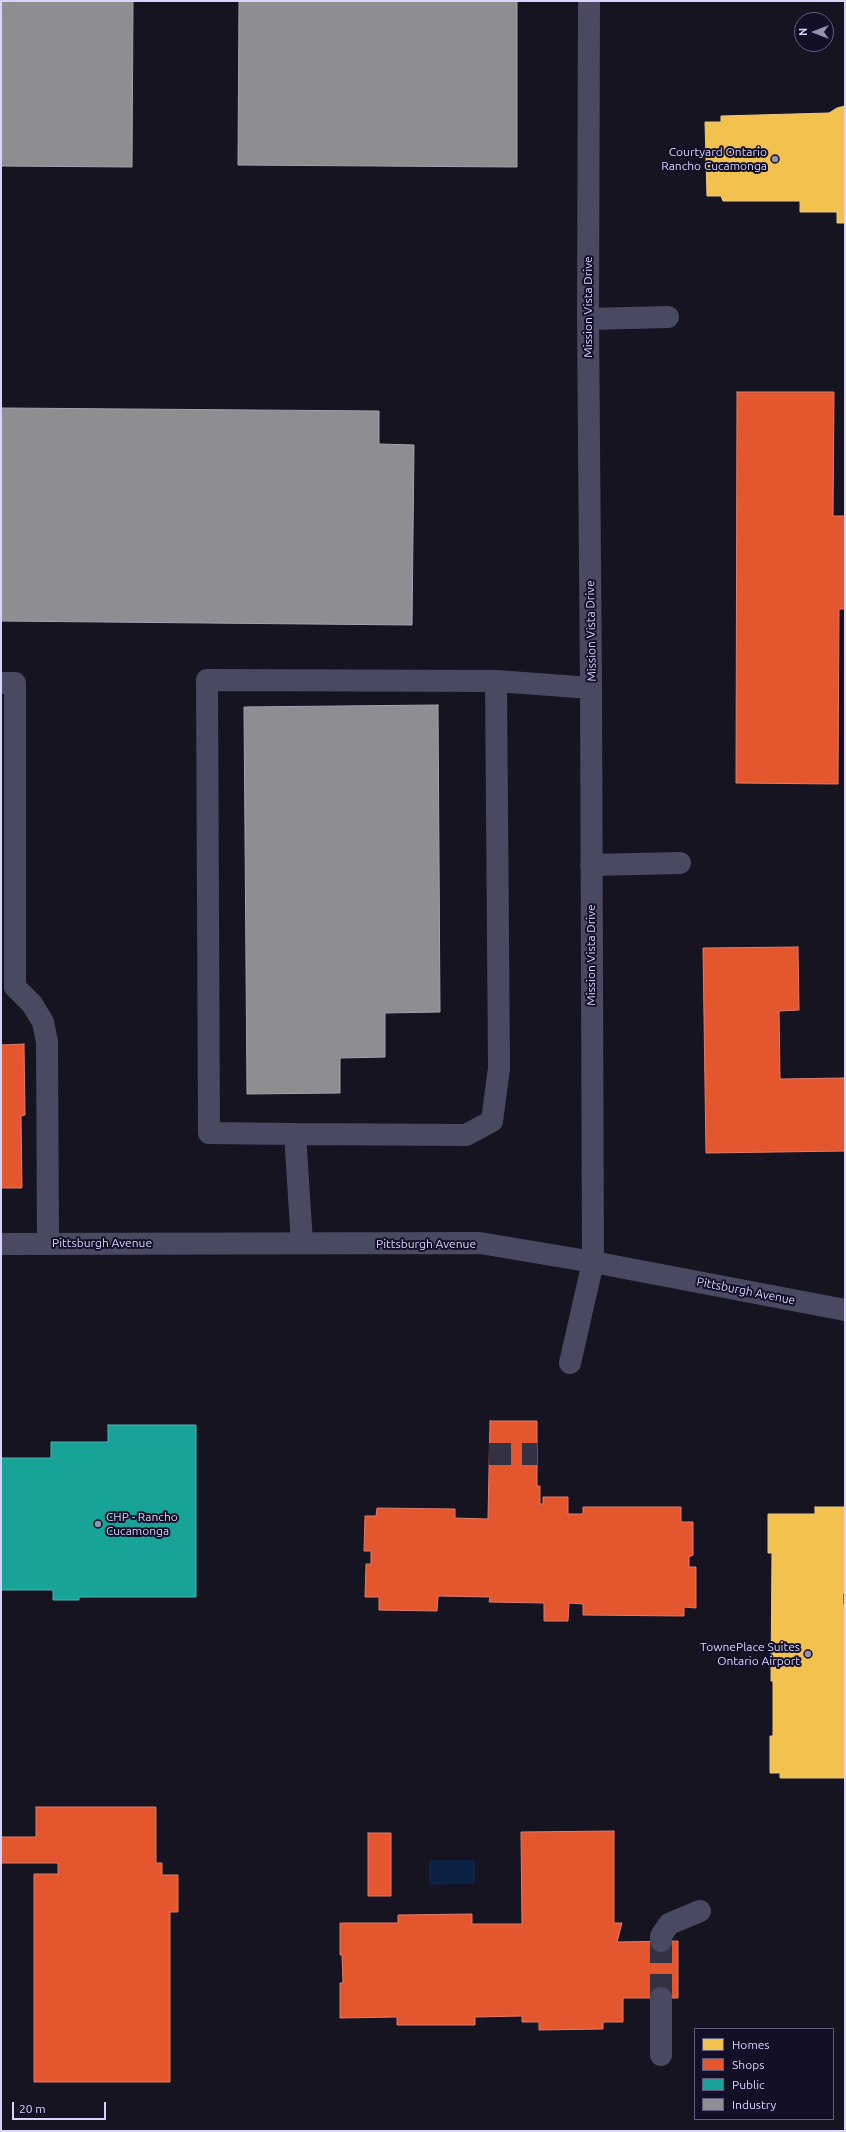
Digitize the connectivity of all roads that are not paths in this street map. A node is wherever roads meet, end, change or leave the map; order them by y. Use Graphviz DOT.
graph roads {
  1 [pos="589,1"];
  2 [pos="668,317"];
  3 [pos="588,319"];
  4 [pos="496,681"];
  5 [pos="1,683"];
  6 [pos="591,688"];
  7 [pos="680,863"];
  8 [pos="591,865"];
  9 [pos="8,987"];
  10 [pos="295,1134"];
  11 [pos="48,1243"];
  12 [pos="302,1243"];
  13 [pos="1,1244"];
  14 [pos="593,1262"];
  15 [pos="845,1310"];
  16 [pos="570,1363"];
  17 [pos="700,1911"];
  18 [pos="661,1941"];
  19 [pos="661,1998"];
  20 [pos="661,2055"];
  1 -- 3 [label="street, Mission Vista Drive"];
  2 -- 3 [label="street"];
  3 -- 6 [label="street, Mission Vista Drive"];
  4 -- 6 [label="street"];
  4 -- 10 [label="street"];
  4 -- 10 [label="street"];
  5 -- 9 [label="street"];
  6 -- 8 [label="street, Mission Vista Drive"];
  7 -- 8 [label="street"];
  8 -- 14 [label="street, Mission Vista Drive"];
  9 -- 11 [label="street"];
  10 -- 12 [label="street"];
  11 -- 12 [label="street, Pittsburgh Avenue"];
  11 -- 13 [label="street, Pittsburgh Avenue"];
  12 -- 14 [label="street, Pittsburgh Avenue"];
  14 -- 15 [label="street, Pittsburgh Avenue"];
  14 -- 16 [label="street, Mission Vista Drive"];
  17 -- 18 [label="street"];
  19 -- 20 [label="street"];
}
